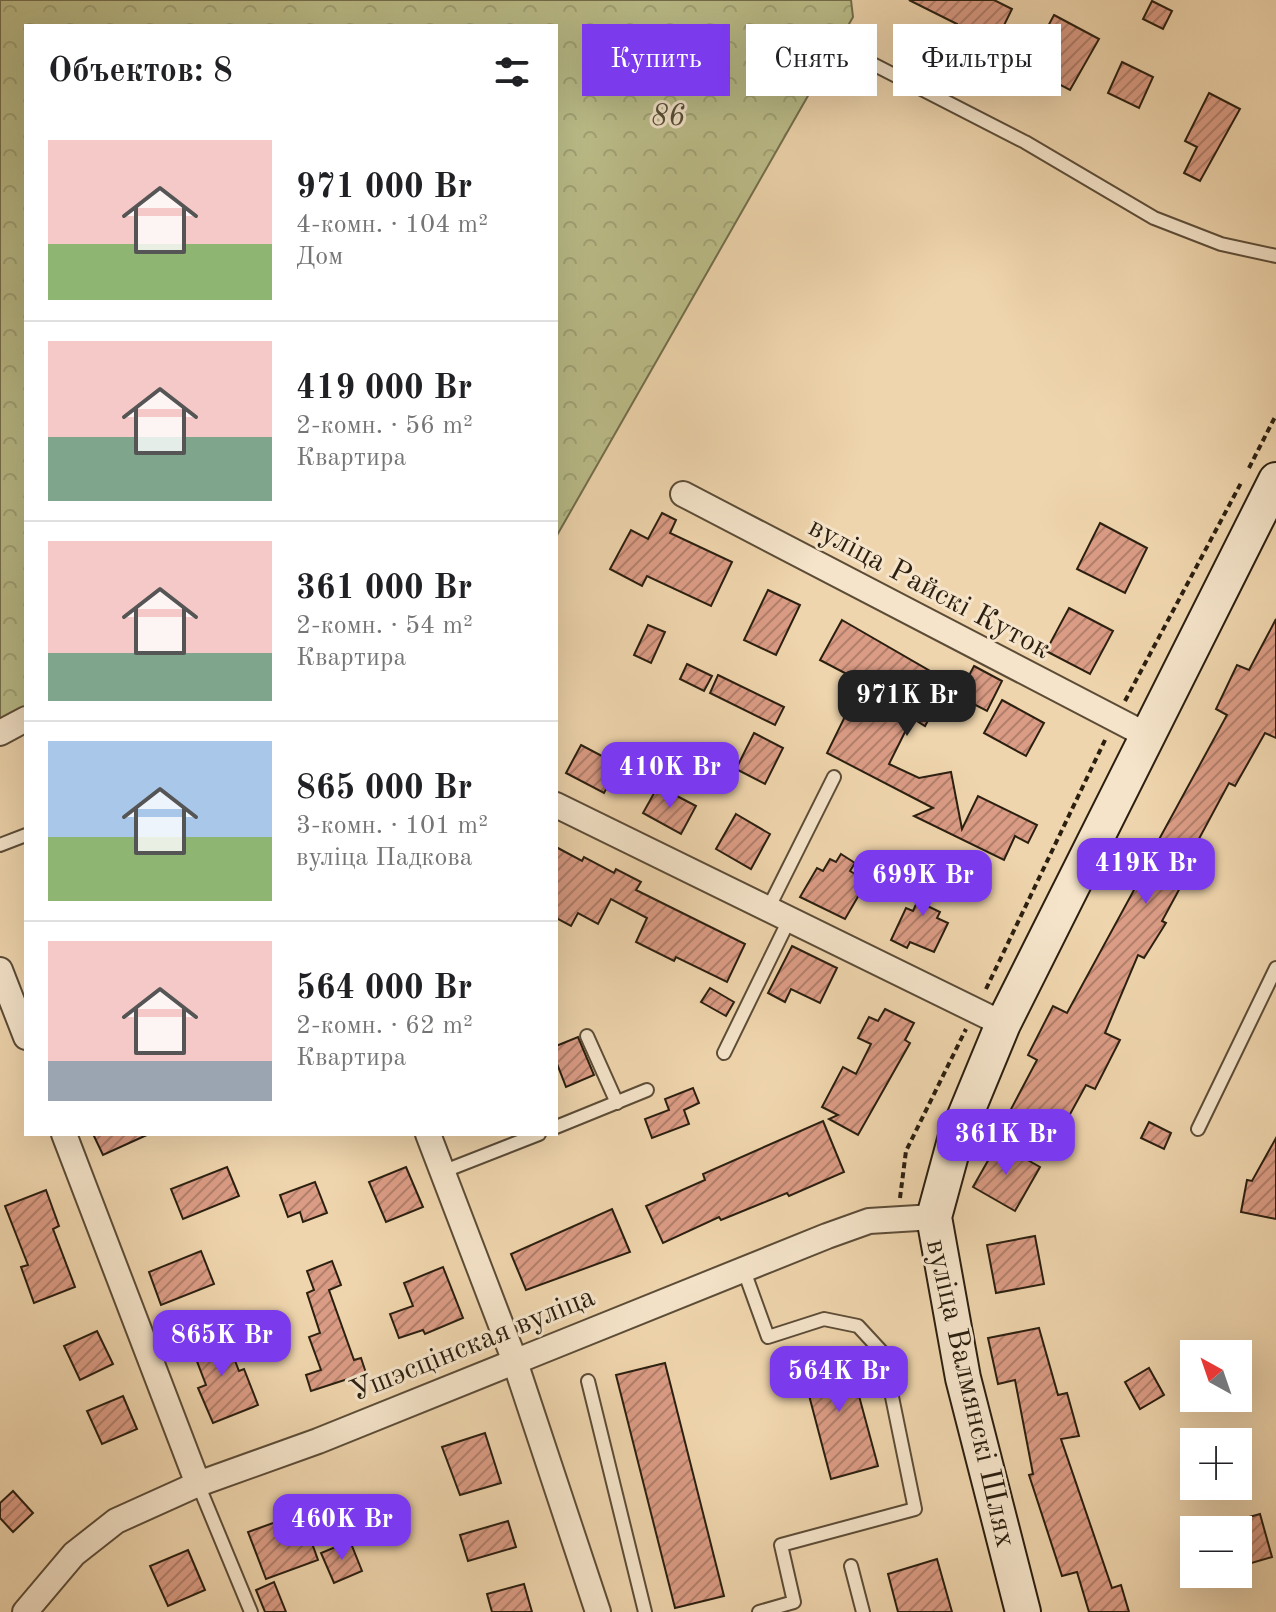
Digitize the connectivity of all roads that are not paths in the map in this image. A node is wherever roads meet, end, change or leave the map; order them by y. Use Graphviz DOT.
graph roads {
  1 [pos="877,66"];
  2 [pos="1276,256"];
  3 [pos="1262,474"];
  4 [pos="683,494"];
  5 [pos="24,720"];
  6 [pos="0,733"];
  7 [pos="1148,736"];
  8 [pos="834,777"];
  9 [pos="558,806"];
  10 [pos="24,836"];
  11 [pos="0,845"];
  12 [pos="778,914"];
  13 [pos="1276,968"];
  14 [pos="0,970"];
  15 [pos="989,1018"];
  16 [pos="24,1032"];
  17 [pos="587,1036"];
  18 [pos="724,1053"];
  19 [pos="647,1090"];
  20 [pos="617,1103"];
  21 [pos="558,1126"];
  22 [pos="1198,1129"];
  23 [pos="65,1136"];
  24 [pos="429,1136"];
  25 [pos="534,1136"];
  26 [pos="442,1172"];
  27 [pos="934,1217"];
  28 [pos="743,1268"];
  29 [pos="514,1359"];
  30 [pos="588,1381"];
  31 [pos="198,1484"];
  32 [pos="851,1566"];
  33 [pos="25,1612"];
  34 [pos="251,1612"];
  35 [pos="598,1612"];
  36 [pos="645,1612"];
  37 [pos="759,1612"];
  38 [pos="863,1612"];
  39 [pos="1023,1612"];
  1 -- 2 [label="lane"];
  3 -- 7 [label="street, вуліца Валмянскі Шлях"];
  4 -- 7 [label="street, вуліца Райскі Куток"];
  5 -- 6 [label="street"];
  7 -- 15 [label="street, вуліца Валмянскі Шлях"];
  8 -- 12 [label="lane"];
  9 -- 12 [label="street"];
  10 -- 11 [label="lane"];
  12 -- 15 [label="street"];
  12 -- 18 [label="lane"];
  13 -- 22 [label="lane"];
  14 -- 16 [label="street"];
  15 -- 27 [label="street, вуліца Валмянскі Шлях"];
  17 -- 20 [label="lane"];
  19 -- 20 [label="lane"];
  20 -- 21 [label="lane"];
  23 -- 31 [label="street"];
  24 -- 26 [label="street"];
  25 -- 26 [label="lane"];
  26 -- 29 [label="street"];
  27 -- 28 [label="street, Ушэсцінская вуліца"];
  27 -- 39 [label="street, вуліца Валмянскі Шлях"];
  28 -- 29 [label="street, Ушэсцінская вуліца"];
  28 -- 37 [label="lane"];
  29 -- 31 [label="street, Ушэсцінская вуліца"];
  29 -- 35 [label="street"];
  30 -- 36 [label="lane"];
  31 -- 33 [label="street, Ушэсцінская вуліца"];
  31 -- 34 [label="lane"];
  32 -- 38 [label="lane"];
}
